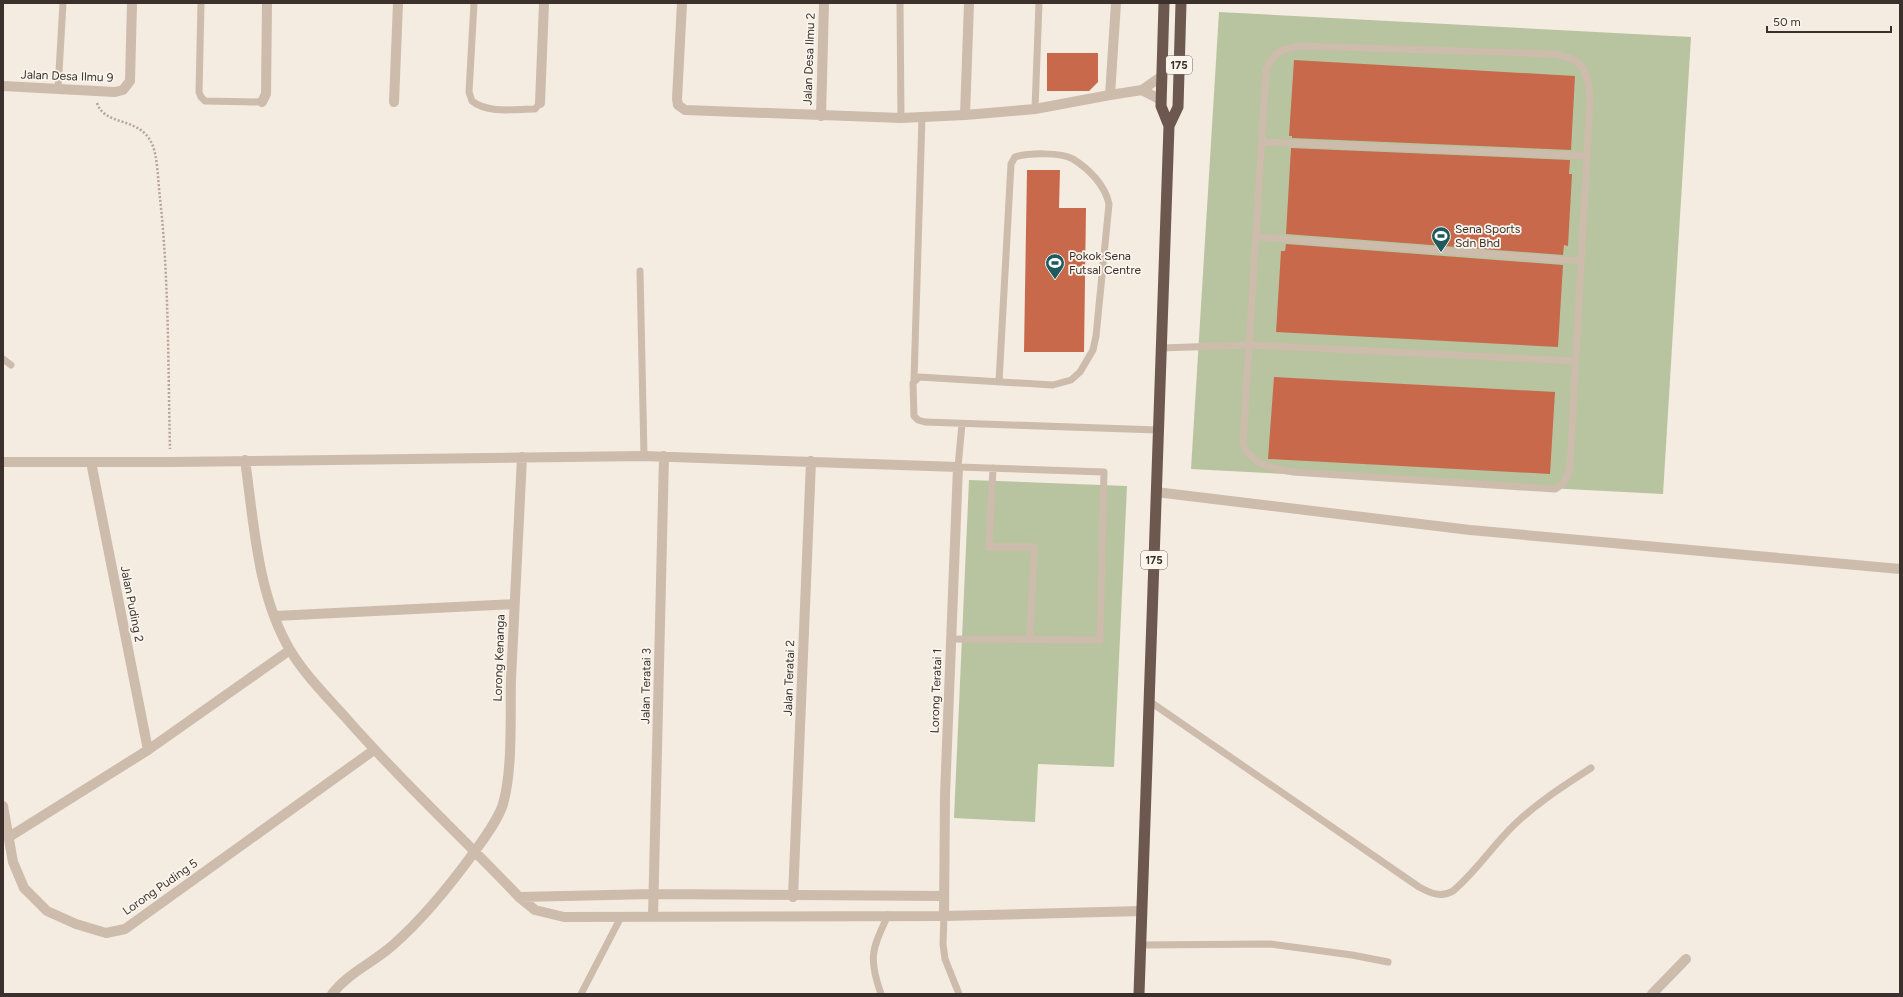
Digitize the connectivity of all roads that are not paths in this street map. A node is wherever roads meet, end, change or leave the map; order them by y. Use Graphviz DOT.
graph roads {
  1 [pos="63,3"];
  2 [pos="132,3"];
  3 [pos="201,3"];
  4 [pos="268,3"];
  5 [pos="398,3"];
  6 [pos="474,3"];
  7 [pos="544,3"];
  8 [pos="682,3"];
  9 [pos="824,3"];
  10 [pos="900,3"];
  11 [pos="969,3"];
  12 [pos="1039,3"];
  13 [pos="1116,3"];
  14 [pos="1164,3"];
  15 [pos="1181,3"];
  16 [pos="1162,76"];
  17 [pos="3,86"];
  18 [pos="58,89"];
  19 [pos="1142,90"];
  20 [pos="1110,95"];
  21 [pos="1161,100"];
  22 [pos="262,102"];
  23 [pos="394,102"];
  24 [pos="540,103"];
  25 [pos="1035,109"];
  26 [pos="965,115"];
  27 [pos="820,116"];
  28 [pos="922,117"];
  29 [pos="901,118"];
  30 [pos="1168,126"];
  31 [pos="1262,142"];
  32 [pos="1587,156"];
  33 [pos="1257,237"];
  34 [pos="1581,261"];
  35 [pos="640,271"];
  36 [pos="1250,345"];
  37 [pos="1161,348"];
  38 [pos="3,359"];
  39 [pos="1576,361"];
  40 [pos="11,365"];
  41 [pos="914,380"];
  42 [pos="999,382"];
  43 [pos="962,424"];
  44 [pos="1158,430"];
  45 [pos="644,456"];
  46 [pos="664,456"];
  47 [pos="522,457"];
  48 [pos="245,460"];
  49 [pos="811,461"];
  50 [pos="3,462"];
  51 [pos="91,462"];
  52 [pos="958,467"];
  53 [pos="993,468"];
  54 [pos="1156,492"];
  55 [pos="1900,569"];
  56 [pos="514,604"];
  57 [pos="275,616"];
  58 [pos="951,640"];
  59 [pos="1030,640"];
  60 [pos="290,650"];
  61 [pos="1149,701"];
  62 [pos="148,750"];
  63 [pos="374,750"];
  64 [pos="1591,768"];
  65 [pos="3,806"];
  66 [pos="9,837"];
  67 [pos="475,851"];
  68 [pos="654,894"];
  69 [pos="793,896"];
  70 [pos="944,896"];
  71 [pos="519,897"];
  72 [pos="1142,911"];
  73 [pos="888,915"];
  74 [pos="944,916"];
  75 [pos="621,917"];
  76 [pos="653,917"];
  77 [pos="1140,945"];
  78 [pos="1686,959"];
  79 [pos="1388,962"];
  80 [pos="332,994"];
  81 [pos="581,994"];
  82 [pos="881,994"];
  83 [pos="959,994"];
  84 [pos="1139,994"];
  85 [pos="1652,994"];
  1 -- 18 [label="lane"];
  2 -- 18 [label="street, Jalan Desa Ilmu 9"];
  3 -- 22 [label="lane"];
  4 -- 22 [label="street"];
  5 -- 23 [label="street"];
  6 -- 24 [label="lane"];
  7 -- 24 [label="street"];
  8 -- 27 [label="street"];
  9 -- 27 [label="street, Jalan Desa Ilmu 2"];
  10 -- 29 [label="lane"];
  11 -- 26 [label="street"];
  12 -- 25 [label="lane"];
  13 -- 20 [label="street"];
  14 -- 16 [label="highway, 175"];
  15 -- 30 [label="highway, 175"];
  16 -- 19 [label="street"];
  16 -- 21 [label="highway, 175"];
  17 -- 18 [label="street, Jalan Desa Ilmu 9"];
  19 -- 20 [label="street"];
  19 -- 21 [label="street"];
  20 -- 25 [label="street"];
  21 -- 30 [label="highway, 175"];
  25 -- 26 [label="street"];
  26 -- 28 [label="street"];
  27 -- 29 [label="street"];
  28 -- 29 [label="street"];
  28 -- 41 [label="lane"];
  30 -- 37 [label="highway, 175"];
  31 -- 32 [label="lane"];
  31 -- 32 [label="lane"];
  31 -- 33 [label="lane"];
  32 -- 34 [label="lane"];
  33 -- 34 [label="lane"];
  33 -- 36 [label="lane"];
  34 -- 39 [label="lane"];
  35 -- 45 [label="lane"];
  36 -- 37 [label="lane"];
  36 -- 39 [label="lane"];
  36 -- 39 [label="lane"];
  37 -- 44 [label="highway, 175"];
  38 -- 40 [label="lane"];
  41 -- 42 [label="lane"];
  41 -- 43 [label="lane"];
  42 -- 42 [label="lane"];
  43 -- 44 [label="lane"];
  43 -- 52 [label="lane"];
  44 -- 54 [label="highway, 175"];
  45 -- 46 [label="street"];
  45 -- 47 [label="street"];
  46 -- 49 [label="street"];
  46 -- 68 [label="street, Jalan Teratai 3"];
  47 -- 48 [label="street"];
  47 -- 56 [label="street, Lorong Kenanga"];
  48 -- 51 [label="street"];
  48 -- 57 [label="street"];
  49 -- 52 [label="street"];
  49 -- 69 [label="street, Jalan Teratai 2"];
  50 -- 51 [label="street"];
  51 -- 62 [label="street, Jalan Puding 2"];
  52 -- 53 [label="lane"];
  52 -- 58 [label="street, Lorong Teratai 1"];
  53 -- 59 [label="lane"];
  53 -- 59 [label="lane"];
  54 -- 55 [label="street"];
  54 -- 61 [label="highway, 175"];
  56 -- 57 [label="street"];
  56 -- 67 [label="street, Lorong Kenanga"];
  57 -- 60 [label="street"];
  58 -- 59 [label="lane"];
  58 -- 70 [label="street, Lorong Teratai 1"];
  60 -- 62 [label="street"];
  60 -- 63 [label="street"];
  61 -- 64 [label="lane"];
  61 -- 72 [label="highway, 175"];
  62 -- 66 [label="street"];
  63 -- 66 [label="street, Lorong Puding 5"];
  63 -- 67 [label="street"];
  65 -- 66 [label="street, Lorong Puding 5"];
  67 -- 71 [label="street"];
  67 -- 80 [label="street, Lorong Kenanga"];
  68 -- 69 [label="street"];
  68 -- 71 [label="street"];
  68 -- 76 [label="street, Jalan Teratai 3"];
  69 -- 70 [label="street"];
  70 -- 74 [label="street, Lorong Teratai 1"];
  71 -- 75 [label="street"];
  72 -- 74 [label="street"];
  72 -- 77 [label="highway, 175"];
  73 -- 74 [label="street"];
  73 -- 76 [label="street"];
  73 -- 82 [label="lane"];
  74 -- 83 [label="lane"];
  75 -- 76 [label="street"];
  75 -- 81 [label="lane"];
  77 -- 79 [label="lane"];
  77 -- 84 [label="highway, 175"];
  78 -- 85 [label="street"];
}
